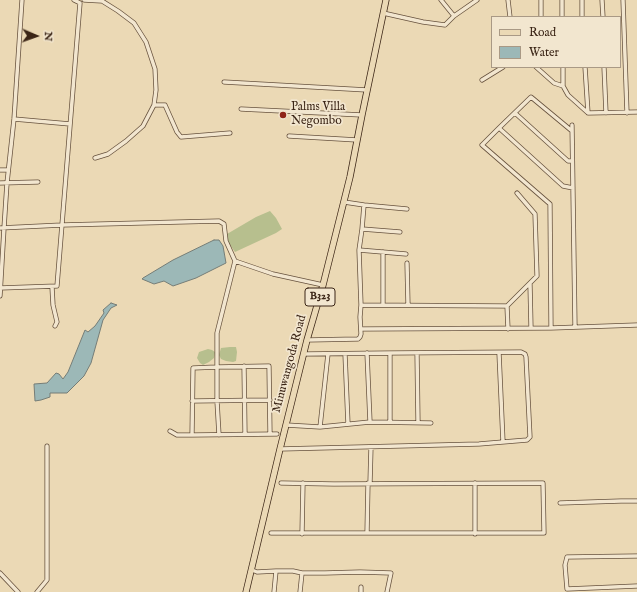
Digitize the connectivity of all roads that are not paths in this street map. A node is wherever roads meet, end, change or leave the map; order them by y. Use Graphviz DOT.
graph roads {
  1 [pos="22,0"];
  2 [pos="74,0"];
  3 [pos="84,0"];
  4 [pos="386,0"];
  5 [pos="441,0"];
  6 [pos="477,0"];
  7 [pos="508,0"];
  8 [pos="541,0"];
  9 [pos="562,0"];
  10 [pos="582,0"];
  11 [pos="602,0"];
  12 [pos="623,0"];
  13 [pos="383,13"];
  14 [pos="454,16"];
  15 [pos="510,16"];
  16 [pos="541,16"];
  17 [pos="562,16"];
  18 [pos="582,16"];
  19 [pos="603,16"];
  20 [pos="501,68"];
  21 [pos="537,68"];
  22 [pos="563,68"];
  23 [pos="585,68"];
  24 [pos="604,68"];
  25 [pos="482,80"];
  26 [pos="224,82"];
  27 [pos="563,86"];
  28 [pos="367,90"];
  29 [pos="154,106"];
  30 [pos="242,109"];
  31 [pos="627,112"];
  32 [pos="637,112"];
  33 [pos="515,113"];
  34 [pos="588,113"];
  35 [pos="606,113"];
  36 [pos="362,115"];
  37 [pos="14,119"];
  38 [pos="70,124"];
  39 [pos="572,125"];
  40 [pos="498,128"];
  41 [pos="572,131"];
  42 [pos="230,133"];
  43 [pos="289,136"];
  44 [pos="357,140"];
  45 [pos="95,158"];
  46 [pos="572,161"];
  47 [pos="0,170"];
  48 [pos="8,170"];
  49 [pos="38,182"];
  50 [pos="0,183"];
  51 [pos="7,183"];
  52 [pos="573,188"];
  53 [pos="517,193"];
  54 [pos="344,202"];
  55 [pos="364,205"];
  56 [pos="407,209"];
  57 [pos="62,225"];
  58 [pos="2,228"];
  59 [pos="362,229"];
  60 [pos="400,232"];
  61 [pos="358,250"];
  62 [pos="383,252"];
  63 [pos="406,254"];
  64 [pos="235,261"];
  65 [pos="406,263"];
  66 [pos="530,284"];
  67 [pos="323,285"];
  68 [pos="52,287"];
  69 [pos="0,288"];
  70 [pos="0,296"];
  71 [pos="360,305"];
  72 [pos="383,305"];
  73 [pos="408,305"];
  74 [pos="507,306"];
  75 [pos="637,325"];
  76 [pos="55,326"];
  77 [pos="575,327"];
  78 [pos="508,328"];
  79 [pos="531,328"];
  80 [pos="551,328"];
  81 [pos="361,329"];
  82 [pos="307,340"];
  83 [pos="390,353"];
  84 [pos="417,353"];
  85 [pos="499,353"];
  86 [pos="304,354"];
  87 [pos="328,354"];
  88 [pos="345,354"];
  89 [pos="367,354"];
  90 [pos="244,366"];
  91 [pos="218,367"];
  92 [pos="217,400"];
  93 [pos="244,400"];
  94 [pos="270,400"];
  95 [pos="192,401"];
  96 [pos="370,422"];
  97 [pos="390,422"];
  98 [pos="418,422"];
  99 [pos="431,423"];
  100 [pos="348,424"];
  101 [pos="286,425"];
  102 [pos="320,427"];
  103 [pos="170,431"];
  104 [pos="245,434"];
  105 [pos="270,434"];
  106 [pos="277,434"];
  107 [pos="192,435"];
  108 [pos="219,436"];
  109 [pos="503,442"];
  110 [pos="47,446"];
  111 [pos="371,447"];
  112 [pos="280,449"];
  113 [pos="281,483"];
  114 [pos="303,483"];
  115 [pos="369,483"];
  116 [pos="475,483"];
  117 [pos="637,501"];
  118 [pos="560,503"];
  119 [pos="271,533"];
  120 [pos="367,533"];
  121 [pos="302,534"];
  122 [pos="475,534"];
  123 [pos="637,556"];
  124 [pos="252,570"];
  125 [pos="276,571"];
  126 [pos="0,573"];
  127 [pos="302,573"];
  128 [pos="325,573"];
  129 [pos="341,573"];
  130 [pos="637,586"];
  131 [pos="361,587"];
  132 [pos="18,592"];
  133 [pos="37,592"];
  134 [pos="246,592"];
  135 [pos="274,592"];
  136 [pos="300,592"];
  137 [pos="360,592"];
  138 [pos="387,592"];
  1 -- 37 [label="street"];
  2 -- 38 [label="street"];
  3 -- 29 [label="street"];
  4 -- 13 [label="main road, Minuwangoda Road / B323"];
  5 -- 14 [label="street"];
  6 -- 14 [label="street"];
  7 -- 15 [label="street"];
  8 -- 16 [label="street"];
  9 -- 17 [label="street"];
  10 -- 18 [label="street"];
  11 -- 19 [label="street"];
  12 -- 31 [label="street"];
  13 -- 14 [label="street"];
  13 -- 28 [label="main road, Minuwangoda Road / B323"];
  20 -- 25 [label="street"];
  21 -- 27 [label="street"];
  22 -- 27 [label="street"];
  23 -- 34 [label="street"];
  24 -- 35 [label="street"];
  26 -- 28 [label="street"];
  27 -- 34 [label="street"];
  28 -- 36 [label="main road, Minuwangoda Road / B323"];
  29 -- 42 [label="street"];
  29 -- 45 [label="street"];
  30 -- 36 [label="street"];
  31 -- 32 [label="street"];
  31 -- 35 [label="street"];
  33 -- 40 [label="street"];
  33 -- 41 [label="street"];
  33 -- 46 [label="street"];
  34 -- 35 [label="street"];
  36 -- 44 [label="main road, Minuwangoda Road / B323"];
  37 -- 38 [label="street"];
  37 -- 48 [label="street"];
  38 -- 57 [label="street"];
  39 -- 41 [label="street"];
  40 -- 52 [label="street"];
  40 -- 80 [label="street"];
  41 -- 46 [label="street"];
  43 -- 44 [label="street"];
  44 -- 54 [label="main road, Minuwangoda Road / B323"];
  46 -- 52 [label="street"];
  47 -- 48 [label="street"];
  48 -- 51 [label="street"];
  49 -- 51 [label="street"];
  50 -- 51 [label="street"];
  51 -- 58 [label="street"];
  52 -- 77 [label="street"];
  53 -- 66 [label="street"];
  54 -- 55 [label="street"];
  54 -- 67 [label="main road, Minuwangoda Road / B323"];
  55 -- 56 [label="street"];
  55 -- 59 [label="street"];
  57 -- 58 [label="street"];
  57 -- 64 [label="street"];
  57 -- 68 [label="street"];
  58 -- 69 [label="street"];
  59 -- 60 [label="street"];
  59 -- 61 [label="street"];
  61 -- 62 [label="street"];
  61 -- 71 [label="street"];
  62 -- 63 [label="street"];
  62 -- 72 [label="street"];
  64 -- 67 [label="street"];
  64 -- 91 [label="street"];
  65 -- 73 [label="street"];
  66 -- 74 [label="street"];
  66 -- 79 [label="street"];
  67 -- 82 [label="main road, Minuwangoda Road / B323"];
  68 -- 69 [label="street"];
  68 -- 76 [label="street"];
  69 -- 70 [label="street"];
  71 -- 72 [label="street"];
  71 -- 81 [label="street"];
  72 -- 73 [label="street"];
  73 -- 74 [label="street"];
  74 -- 78 [label="street"];
  75 -- 77 [label="street"];
  77 -- 80 [label="street"];
  78 -- 79 [label="street"];
  78 -- 81 [label="street"];
  79 -- 80 [label="street"];
  81 -- 82 [label="street"];
  82 -- 86 [label="main road, Minuwangoda Road / B323"];
  83 -- 84 [label="street"];
  83 -- 89 [label="street"];
  83 -- 97 [label="street"];
  84 -- 85 [label="street"];
  84 -- 98 [label="street"];
  85 -- 109 [label="street"];
  85 -- 109 [label="street"];
  86 -- 87 [label="street"];
  86 -- 101 [label="main road, Minuwangoda Road / B323"];
  87 -- 88 [label="street"];
  87 -- 102 [label="street"];
  88 -- 89 [label="street"];
  88 -- 100 [label="street"];
  89 -- 96 [label="street"];
  90 -- 91 [label="street"];
  90 -- 93 [label="street"];
  90 -- 94 [label="street"];
  91 -- 92 [label="street"];
  91 -- 95 [label="street"];
  92 -- 93 [label="street"];
  92 -- 95 [label="street"];
  92 -- 108 [label="street"];
  93 -- 94 [label="street"];
  93 -- 104 [label="street"];
  94 -- 105 [label="street"];
  95 -- 107 [label="street"];
  96 -- 97 [label="street"];
  96 -- 100 [label="street"];
  97 -- 98 [label="street"];
  98 -- 99 [label="street"];
  100 -- 102 [label="street"];
  101 -- 102 [label="street"];
  101 -- 112 [label="main road, Minuwangoda Road / B323"];
  103 -- 107 [label="street"];
  104 -- 105 [label="street"];
  104 -- 108 [label="street"];
  105 -- 106 [label="street"];
  107 -- 108 [label="street"];
  109 -- 111 [label="street"];
  110 -- 133 [label="street"];
  111 -- 112 [label="street"];
  111 -- 115 [label="street"];
  112 -- 124 [label="main road, Minuwangoda Road / B323"];
  113 -- 114 [label="street"];
  114 -- 115 [label="street"];
  114 -- 121 [label="street"];
  115 -- 116 [label="street"];
  115 -- 120 [label="street"];
  116 -- 122 [label="street"];
  116 -- 122 [label="street"];
  117 -- 118 [label="street"];
  119 -- 121 [label="street"];
  120 -- 121 [label="street"];
  120 -- 122 [label="street"];
  123 -- 130 [label="street"];
  124 -- 125 [label="street"];
  124 -- 134 [label="main road, Minuwangoda Road / B323"];
  125 -- 127 [label="street"];
  125 -- 135 [label="street"];
  126 -- 132 [label="street"];
  127 -- 128 [label="street"];
  127 -- 136 [label="street"];
  128 -- 129 [label="street"];
  128 -- 138 [label="street"];
  131 -- 137 [label="street"];
}
